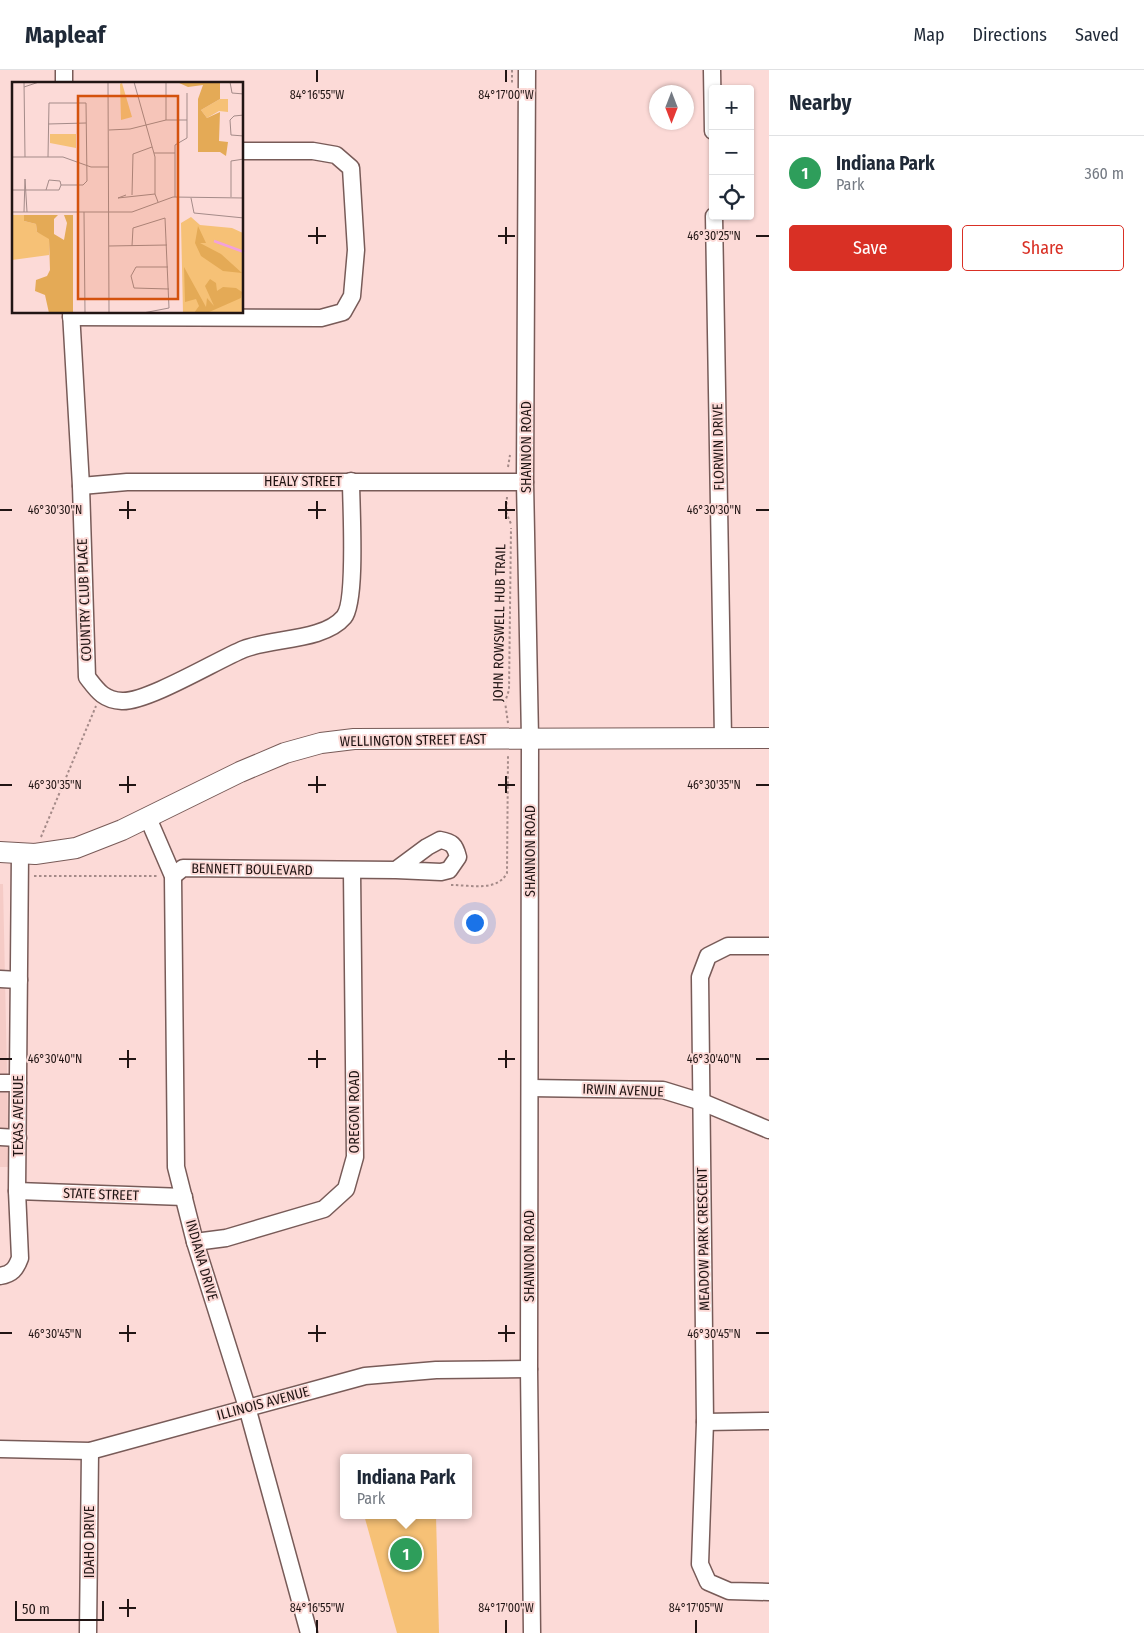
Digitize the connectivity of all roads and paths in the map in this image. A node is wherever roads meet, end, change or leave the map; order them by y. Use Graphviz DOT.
graph roads {
  1 [pos="512,70"];
  2 [pos="527,70"];
  3 [pos="712,70"];
  4 [pos="512,90"];
  5 [pos="713,130"];
  6 [pos="244,151"];
  7 [pos="714,220"];
  8 [pos="71,315"];
  9 [pos="512,452"];
  10 [pos="351,481"];
  11 [pos="507,482"];
  12 [pos="525,482"];
  13 [pos="81,486"];
  14 [pos="100,695"];
  15 [pos="508,738"];
  16 [pos="530,738"];
  17 [pos="723,738"];
  18 [pos="769,738"];
  19 [pos="148,818"];
  20 [pos="41,837"];
  21 [pos="0,852"];
  22 [pos="20,863"];
  23 [pos="396,870"];
  24 [pos="352,871"];
  25 [pos="173,876"];
  26 [pos="447,884"];
  27 [pos="769,946"];
  28 [pos="0,979"];
  29 [pos="19,980"];
  30 [pos="0,1083"];
  31 [pos="18,1083"];
  32 [pos="530,1088"];
  33 [pos="702,1102"];
  34 [pos="769,1130"];
  35 [pos="0,1137"];
  36 [pos="18,1138"];
  37 [pos="17,1191"];
  38 [pos="184,1198"];
  39 [pos="195,1242"];
  40 [pos="0,1276"];
  41 [pos="529,1369"];
  42 [pos="247,1407"];
  43 [pos="769,1421"];
  44 [pos="705,1422"];
  45 [pos="0,1449"];
  46 [pos="90,1451"];
  47 [pos="769,1592"];
  48 [pos="88,1633"];
  49 [pos="309,1633"];
  50 [pos="532,1633"];
  1 -- 4 [label="path"];
  2 -- 12 [label="street, SHANNON ROAD"];
  3 -- 5 [label="street"];
  6 -- 8 [label="street"];
  7 -- 17 [label="street, FLORWIN DRIVE"];
  8 -- 13 [label="street, COUNTRY CLUB PLACE"];
  9 -- 11 [label="path, JOHN ROWSWELL HUB TRAIL"];
  10 -- 11 [label="street, HEALY STREET"];
  10 -- 13 [label="street, HEALY STREET"];
  10 -- 14 [label="street"];
  11 -- 12 [label="street, HEALY STREET"];
  11 -- 15 [label="path, JOHN ROWSWELL HUB TRAIL"];
  12 -- 16 [label="street, SHANNON ROAD"];
  13 -- 14 [label="street, COUNTRY CLUB PLACE"];
  14 -- 20 [label="path"];
  15 -- 16 [label="main road, WELLINGTON STREET EAST"];
  15 -- 19 [label="main road, WELLINGTON STREET EAST"];
  15 -- 26 [label="path, JOHN ROWSWELL HUB TRAIL"];
  16 -- 17 [label="main road, WELLINGTON STREET EAST"];
  16 -- 32 [label="street, SHANNON ROAD"];
  17 -- 18 [label="main road, WELLINGTON STREET EAST"];
  19 -- 22 [label="main road, WELLINGTON STREET EAST"];
  19 -- 25 [label="street, BENNETT BOULEVARD"];
  21 -- 22 [label="main road"];
  22 -- 25 [label="path"];
  22 -- 29 [label="street, TEXAS AVENUE"];
  23 -- 24 [label="street, BENNETT BOULEVARD"];
  24 -- 25 [label="street, BENNETT BOULEVARD"];
  24 -- 39 [label="street, OREGON ROAD"];
  25 -- 38 [label="street, INDIANA DRIVE"];
  27 -- 33 [label="street, MEADOW PARK CRESCENT"];
  28 -- 29 [label="street"];
  29 -- 31 [label="street, TEXAS AVENUE"];
  30 -- 31 [label="street"];
  31 -- 36 [label="street, TEXAS AVENUE"];
  32 -- 33 [label="street, IRWIN AVENUE"];
  32 -- 41 [label="street, SHANNON ROAD"];
  33 -- 34 [label="street, IRWIN AVENUE"];
  33 -- 44 [label="street, MEADOW PARK CRESCENT"];
  35 -- 36 [label="street"];
  36 -- 37 [label="street, TEXAS AVENUE"];
  37 -- 38 [label="street, STATE STREET"];
  37 -- 40 [label="street, TEXAS AVENUE"];
  38 -- 39 [label="street, INDIANA DRIVE"];
  39 -- 42 [label="street, INDIANA DRIVE"];
  41 -- 42 [label="street, ILLINOIS AVENUE"];
  41 -- 50 [label="street, SHANNON ROAD"];
  42 -- 46 [label="street, ILLINOIS AVENUE"];
  42 -- 49 [label="street, INDIANA DRIVE"];
  43 -- 44 [label="street"];
  44 -- 47 [label="street, MEADOW PARK CRESCENT"];
  45 -- 46 [label="street, ILLINOIS AVENUE"];
  46 -- 48 [label="street, IDAHO DRIVE"];
}
